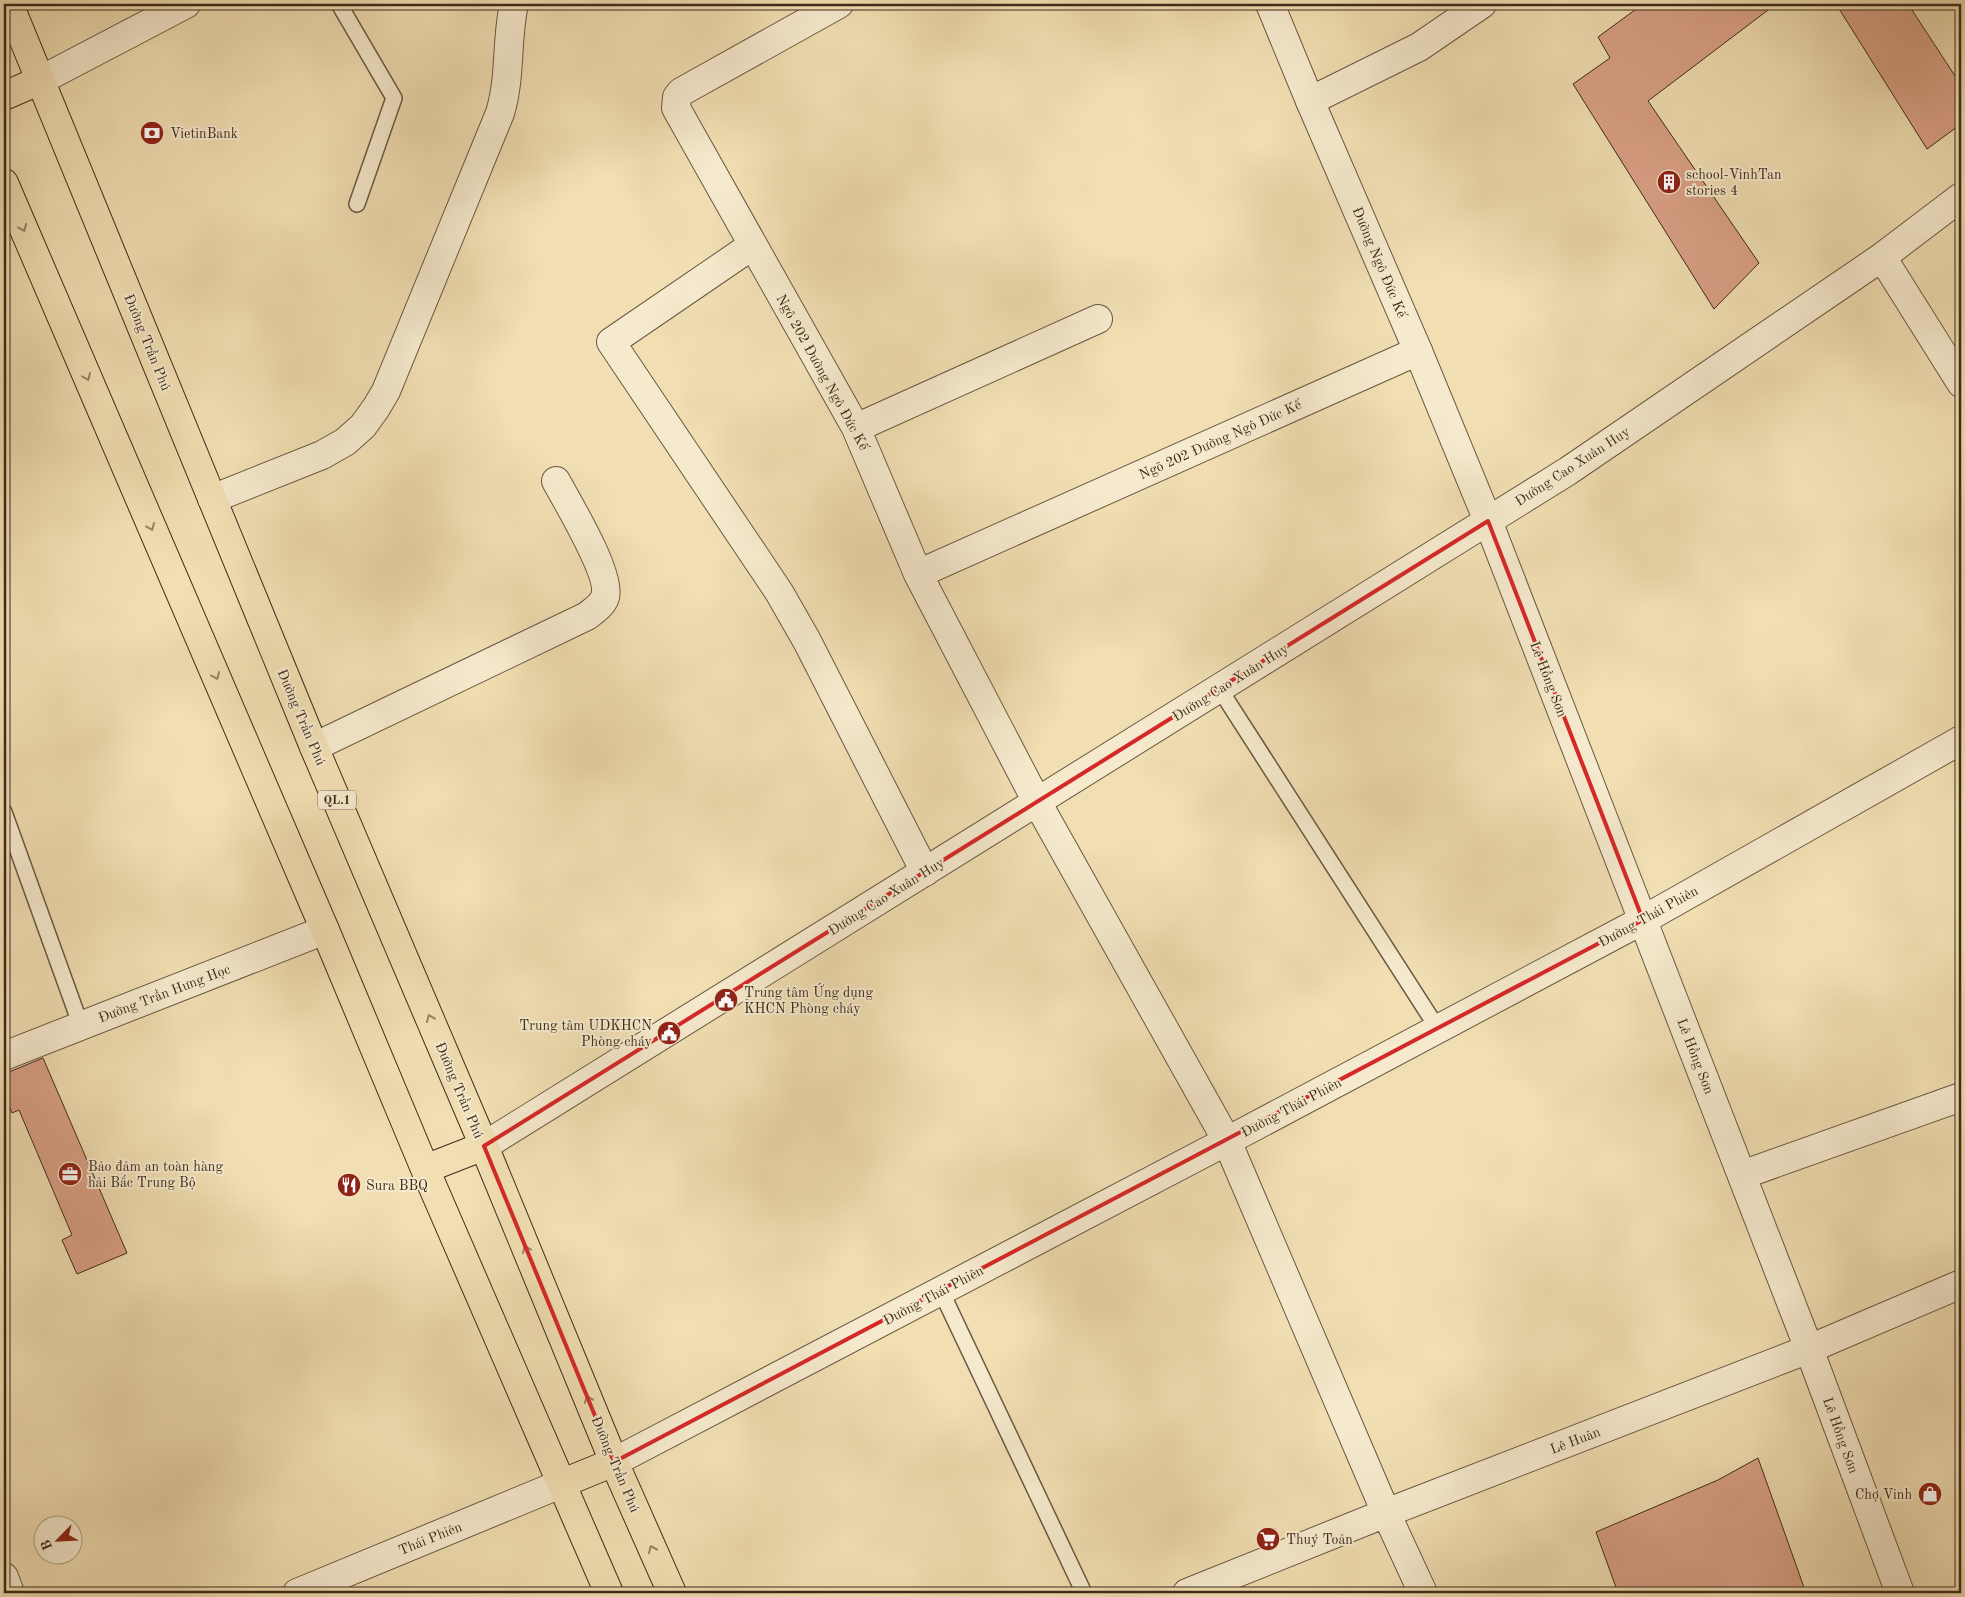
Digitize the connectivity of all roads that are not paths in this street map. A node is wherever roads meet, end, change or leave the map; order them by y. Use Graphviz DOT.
graph roads {
  1 [pos="9,4"];
  2 [pos="186,4"];
  3 [pos="339,4"];
  4 [pos="514,4"];
  5 [pos="839,4"];
  6 [pos="1270,4"];
  7 [pos="1482,4"];
  8 [pos="41,80"];
  9 [pos="4,96"];
  10 [pos="1310,101"];
  11 [pos="4,183"];
  12 [pos="1961,196"];
  13 [pos="357,204"];
  14 [pos="752,245"];
  15 [pos="1882,257"];
  16 [pos="1098,319"];
  17 [pos="1418,351"];
  18 [pos="1961,383"];
  19 [pos="856,428"];
  20 [pos="556,481"];
  21 [pos="212,498"];
  22 [pos="1488,521"];
  23 [pos="918,574"];
  24 [pos="1220,688"];
  25 [pos="1961,740"];
  26 [pos="314,746"];
  27 [pos="1037,802"];
  28 [pos="4,812"];
  29 [pos="925,872"];
  30 [pos="1643,920"];
  31 [pos="325,930"];
  32 [pos="81,1026"];
  33 [pos="1438,1029"];
  34 [pos="4,1056"];
  35 [pos="1961,1097"];
  36 [pos="1228,1142"];
  37 [pos="484,1146"];
  38 [pos="425,1169"];
  39 [pos="1742,1175"];
  40 [pos="1961,1284"];
  41 [pos="942,1291"];
  42 [pos="1809,1349"];
  43 [pos="614,1462"];
  44 [pos="563,1483"];
  45 [pos="1386,1513"];
  46 [pos="4,1577"];
  47 [pos="10,1593"];
  48 [pos="297,1593"];
  49 [pos="610,1593"];
  50 [pos="672,1593"];
  51 [pos="1084,1593"];
  52 [pos="1187,1593"];
  53 [pos="1423,1593"];
  54 [pos="1900,1593"];
  1 -- 8 [label="main road, Đường Trần Phú / QL.1"];
  2 -- 8 [label="street"];
  3 -- 13 [label="lane"];
  4 -- 21 [label="street"];
  5 -- 14 [label="street, Ngõ 202 Đường Ngô Đức Kế"];
  6 -- 10 [label="street, Đường Ngô Đức Kế"];
  7 -- 10 [label="street"];
  8 -- 9 [label="main road"];
  8 -- 21 [label="main road, Đường Trần Phú / QL.1"];
  10 -- 17 [label="street, Đường Ngô Đức Kế"];
  11 -- 31 [label="main road, one-way"];
  12 -- 15 [label="street, Đường Cao Xuân Huy"];
  14 -- 19 [label="street, Ngõ 202 Đường Ngô Đức Kế"];
  14 -- 29 [label="street"];
  15 -- 18 [label="street"];
  15 -- 22 [label="street, Đường Cao Xuân Huy"];
  16 -- 19 [label="street"];
  17 -- 22 [label="street, Đường Ngô Đức Kế"];
  17 -- 23 [label="street, Ngõ 202 Đường Ngô Đức Kế"];
  19 -- 23 [label="street, Ngõ 202 Đường Ngô Đức Kế"];
  20 -- 26 [label="street"];
  21 -- 26 [label="main road, Đường Trần Phú / QL.1"];
  22 -- 24 [label="street, Đường Cao Xuân Huy"];
  22 -- 30 [label="street, Lê Hồng Sơn"];
  23 -- 27 [label="street"];
  24 -- 27 [label="street, Đường Cao Xuân Huy"];
  24 -- 33 [label="lane"];
  25 -- 30 [label="street, Đường Thái Phiên"];
  37 -- 26 [label="main road, Đường Trần Phú / QL.1, one-way"];
  27 -- 29 [label="street, Đường Cao Xuân Huy"];
  27 -- 36 [label="street"];
  28 -- 32 [label="lane"];
  29 -- 37 [label="street, Đường Cao Xuân Huy"];
  30 -- 33 [label="street, Đường Thái Phiên"];
  30 -- 39 [label="street, Lê Hồng Sơn"];
  31 -- 32 [label="street, Đường Trần Hưng Học"];
  31 -- 38 [label="main road"];
  32 -- 34 [label="street, Đường Trần Hưng Học"];
  33 -- 36 [label="street, Đường Thái Phiên"];
  35 -- 39 [label="street"];
  36 -- 41 [label="street, Đường Thái Phiên"];
  36 -- 45 [label="street"];
  37 -- 38 [label="main road"];
  43 -- 37 [label="main road, Đường Trần Phú / QL.1, one-way"];
  38 -- 44 [label="main road"];
  39 -- 42 [label="street, Lê Hồng Sơn"];
  40 -- 42 [label="street, Lê Huân"];
  41 -- 43 [label="street, Đường Thái Phiên"];
  41 -- 51 [label="lane"];
  42 -- 45 [label="street, Lê Huân"];
  42 -- 54 [label="street, Lê Hồng Sơn"];
  43 -- 44 [label="main road"];
  50 -- 43 [label="main road, Đường Trần Phú / QL.1, one-way"];
  44 -- 48 [label="street, Thái Phiên"];
  44 -- 49 [label="main road"];
  45 -- 52 [label="street, Lê Huân"];
  45 -- 53 [label="street"];
  46 -- 47 [label="street"];
}
